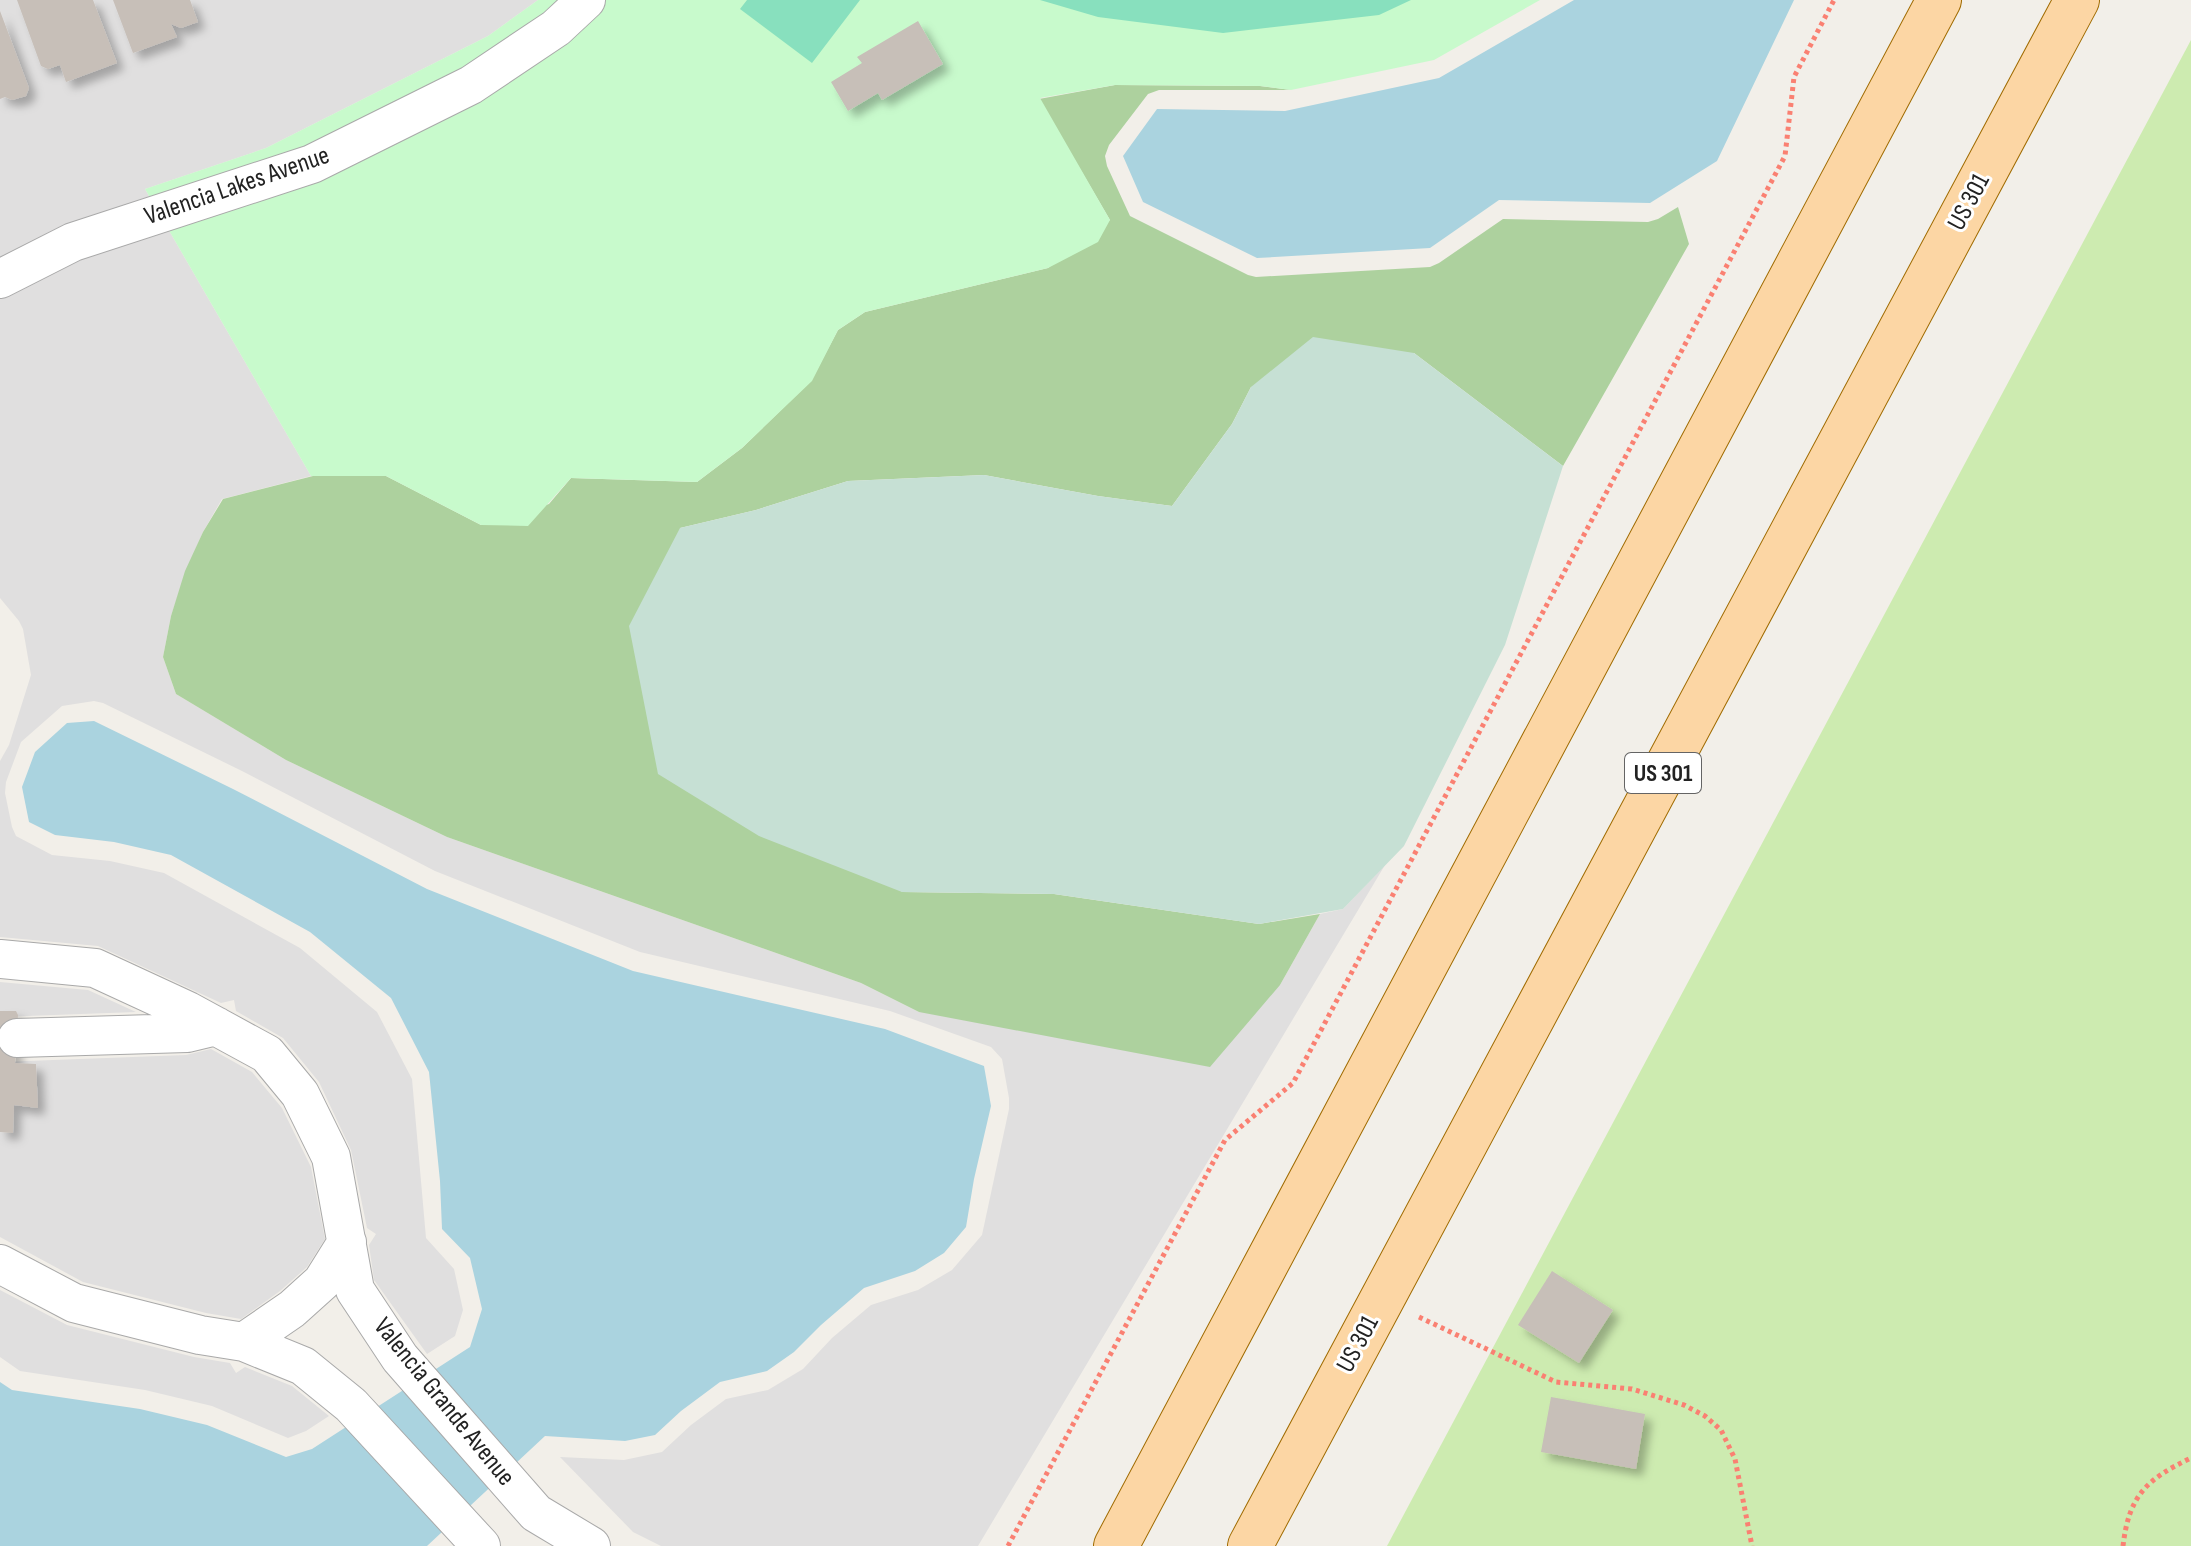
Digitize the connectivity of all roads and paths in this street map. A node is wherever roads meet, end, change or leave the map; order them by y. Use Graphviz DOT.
graph roads {
  1 [pos="586,0"];
  2 [pos="1834,0"];
  3 [pos="1939,0"];
  4 [pos="2077,0"];
  5 [pos="0,279"];
  6 [pos="0,959"];
  7 [pos="216,1026"];
  8 [pos="17,1038"];
  9 [pos="347,1242"];
  10 [pos="0,1264"];
  11 [pos="1382,1299"];
  12 [pos="244,1342"];
  13 [pos="2191,1458"];
  14 [pos="481,1546"];
  15 [pos="591,1546"];
  16 [pos="1008,1546"];
  17 [pos="1116,1546"];
  18 [pos="1250,1546"];
  19 [pos="1752,1546"];
  20 [pos="2123,1546"];
  1 -- 5 [label="street, Valencia Lakes Avenue"];
  2 -- 16 [label="path"];
  3 -- 17 [label="main road"];
  4 -- 11 [label="main road, US 301 / US 301"];
  6 -- 7 [label="street, Valencia Grande Avenue"];
  7 -- 8 [label="street"];
  7 -- 9 [label="street, Valencia Grande Avenue"];
  9 -- 12 [label="street"];
  9 -- 15 [label="street, Valencia Grande Avenue"];
  10 -- 12 [label="street"];
  11 -- 18 [label="main road, US 301 / US 301"];
  11 -- 19 [label="path"];
  12 -- 14 [label="street"];
  13 -- 20 [label="path"];
}
